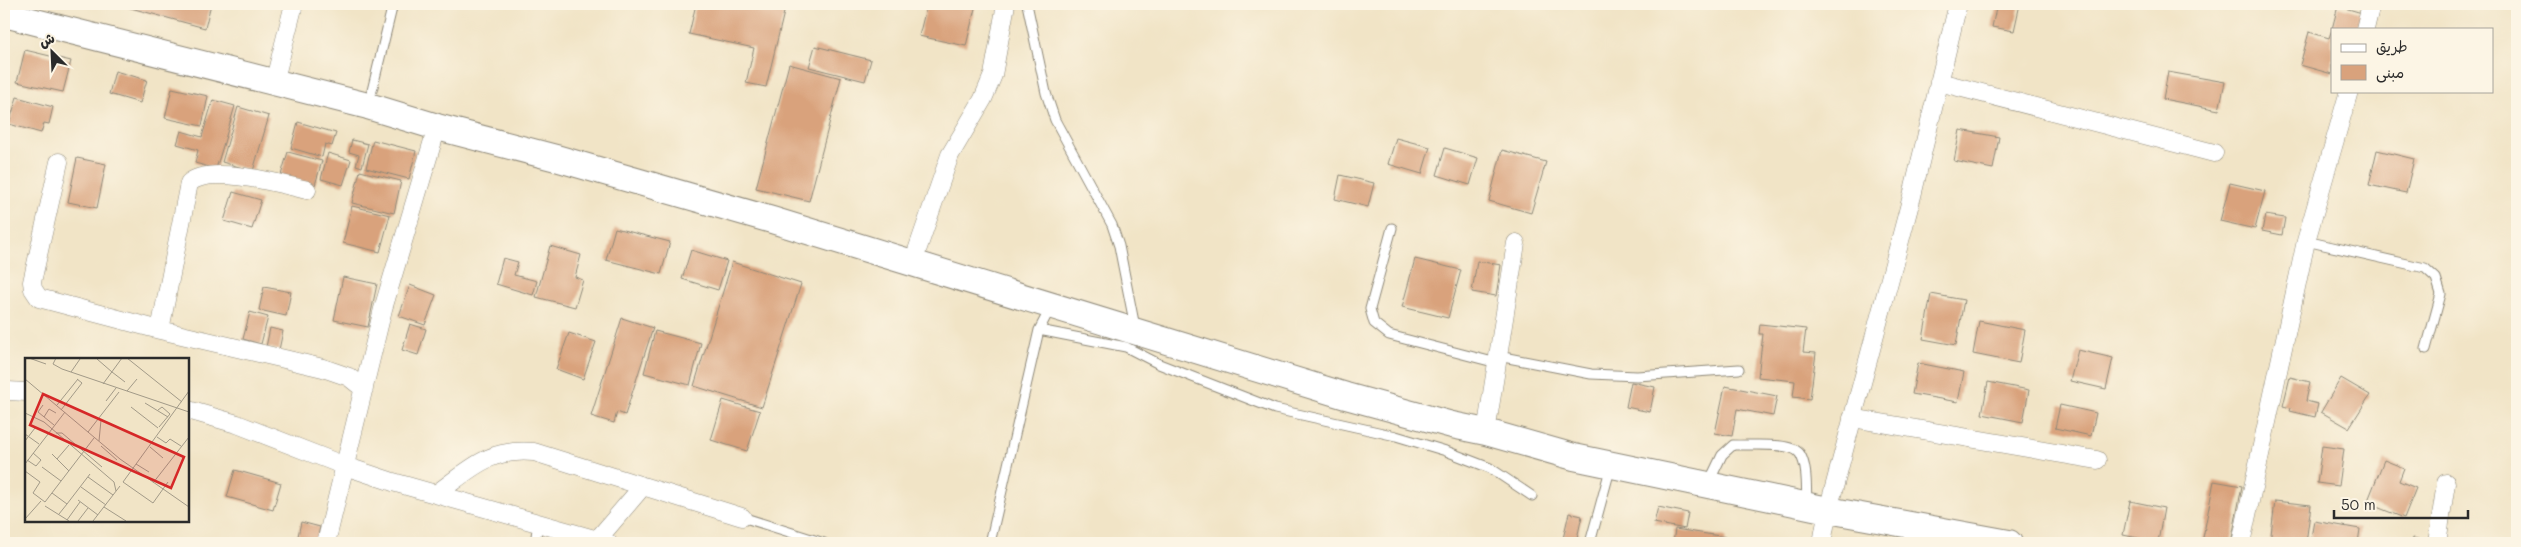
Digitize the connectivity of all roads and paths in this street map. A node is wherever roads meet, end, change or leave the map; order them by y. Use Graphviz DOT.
graph roads {
  1 [pos="294,4"];
  2 [pos="393,4"];
  3 [pos="1006,4"];
  4 [pos="1027,4"];
  5 [pos="1958,4"];
  6 [pos="2371,4"];
  7 [pos="4,14"];
  8 [pos="2365,28"];
  9 [pos="1939,82"];
  10 [pos="274,83"];
  11 [pos="2349,92"];
  12 [pos="368,106"];
  13 [pos="438,127"];
  14 [pos="2214,153"];
  15 [pos="59,162"];
  16 [pos="307,190"];
  17 [pos="1392,228"];
  18 [pos="2306,241"];
  19 [pos="1516,242"];
  20 [pos="912,264"];
  21 [pos="1052,306"];
  22 [pos="160,330"];
  23 [pos="1039,330"];
  24 [pos="1135,330"];
  25 [pos="2426,349"];
  26 [pos="1498,359"];
  27 [pos="1739,369"];
  28 [pos="364,389"];
  29 [pos="25,392"];
  30 [pos="4,393"];
  31 [pos="189,410"];
  32 [pos="1852,418"];
  33 [pos="1486,432"];
  34 [pos="2097,460"];
  35 [pos="1611,464"];
  36 [pos="345,466"];
  37 [pos="2446,483"];
  38 [pos="1708,484"];
  39 [pos="643,486"];
  40 [pos="436,494"];
  41 [pos="1532,496"];
  42 [pos="1817,508"];
  43 [pos="742,516"];
  44 [pos="538,522"];
  45 [pos="602,542"];
  46 [pos="326,543"];
  47 [pos="535,543"];
  48 [pos="824,543"];
  49 [pos="990,543"];
  50 [pos="1590,543"];
  51 [pos="1822,543"];
  52 [pos="2009,543"];
  53 [pos="2241,543"];
  54 [pos="2437,543"];
  1 -- 10 [label="street"];
  2 -- 12 [label="lane"];
  3 -- 20 [label="street"];
  4 -- 24 [label="lane"];
  5 -- 9 [label="street"];
  6 -- 8 [label="street"];
  7 -- 10 [label="main road"];
  9 -- 14 [label="street"];
  9 -- 32 [label="street"];
  10 -- 12 [label="main road"];
  11 -- 18 [label="street"];
  12 -- 13 [label="main road"];
  13 -- 20 [label="main road"];
  13 -- 28 [label="street"];
  15 -- 22 [label="street"];
  16 -- 22 [label="street"];
  17 -- 26 [label="lane"];
  18 -- 25 [label="lane"];
  18 -- 53 [label="street"];
  19 -- 26 [label="street"];
  20 -- 21 [label="main road"];
  21 -- 23 [label="lane"];
  21 -- 24 [label="main road"];
  22 -- 28 [label="street"];
  23 -- 41 [label="lane"];
  23 -- 49 [label="lane"];
  24 -- 33 [label="main road"];
  26 -- 27 [label="lane"];
  26 -- 33 [label="street"];
  28 -- 36 [label="street"];
  29 -- 30 [label="street"];
  31 -- 36 [label="street"];
  32 -- 34 [label="street"];
  32 -- 42 [label="street"];
  33 -- 35 [label="main road"];
  35 -- 38 [label="main road"];
  35 -- 50 [label="lane"];
  36 -- 40 [label="street"];
  36 -- 46 [label="street"];
  37 -- 54 [label="street"];
  38 -- 42 [label="main road"];
  38 -- 42 [label="lane"];
  39 -- 40 [label="street"];
  39 -- 43 [label="street"];
  39 -- 45 [label="street"];
  40 -- 44 [label="street"];
  42 -- 51 [label="street"];
  42 -- 52 [label="main road"];
  43 -- 48 [label="lane"];
  44 -- 45 [label="street"];
  44 -- 47 [label="lane"];
}
